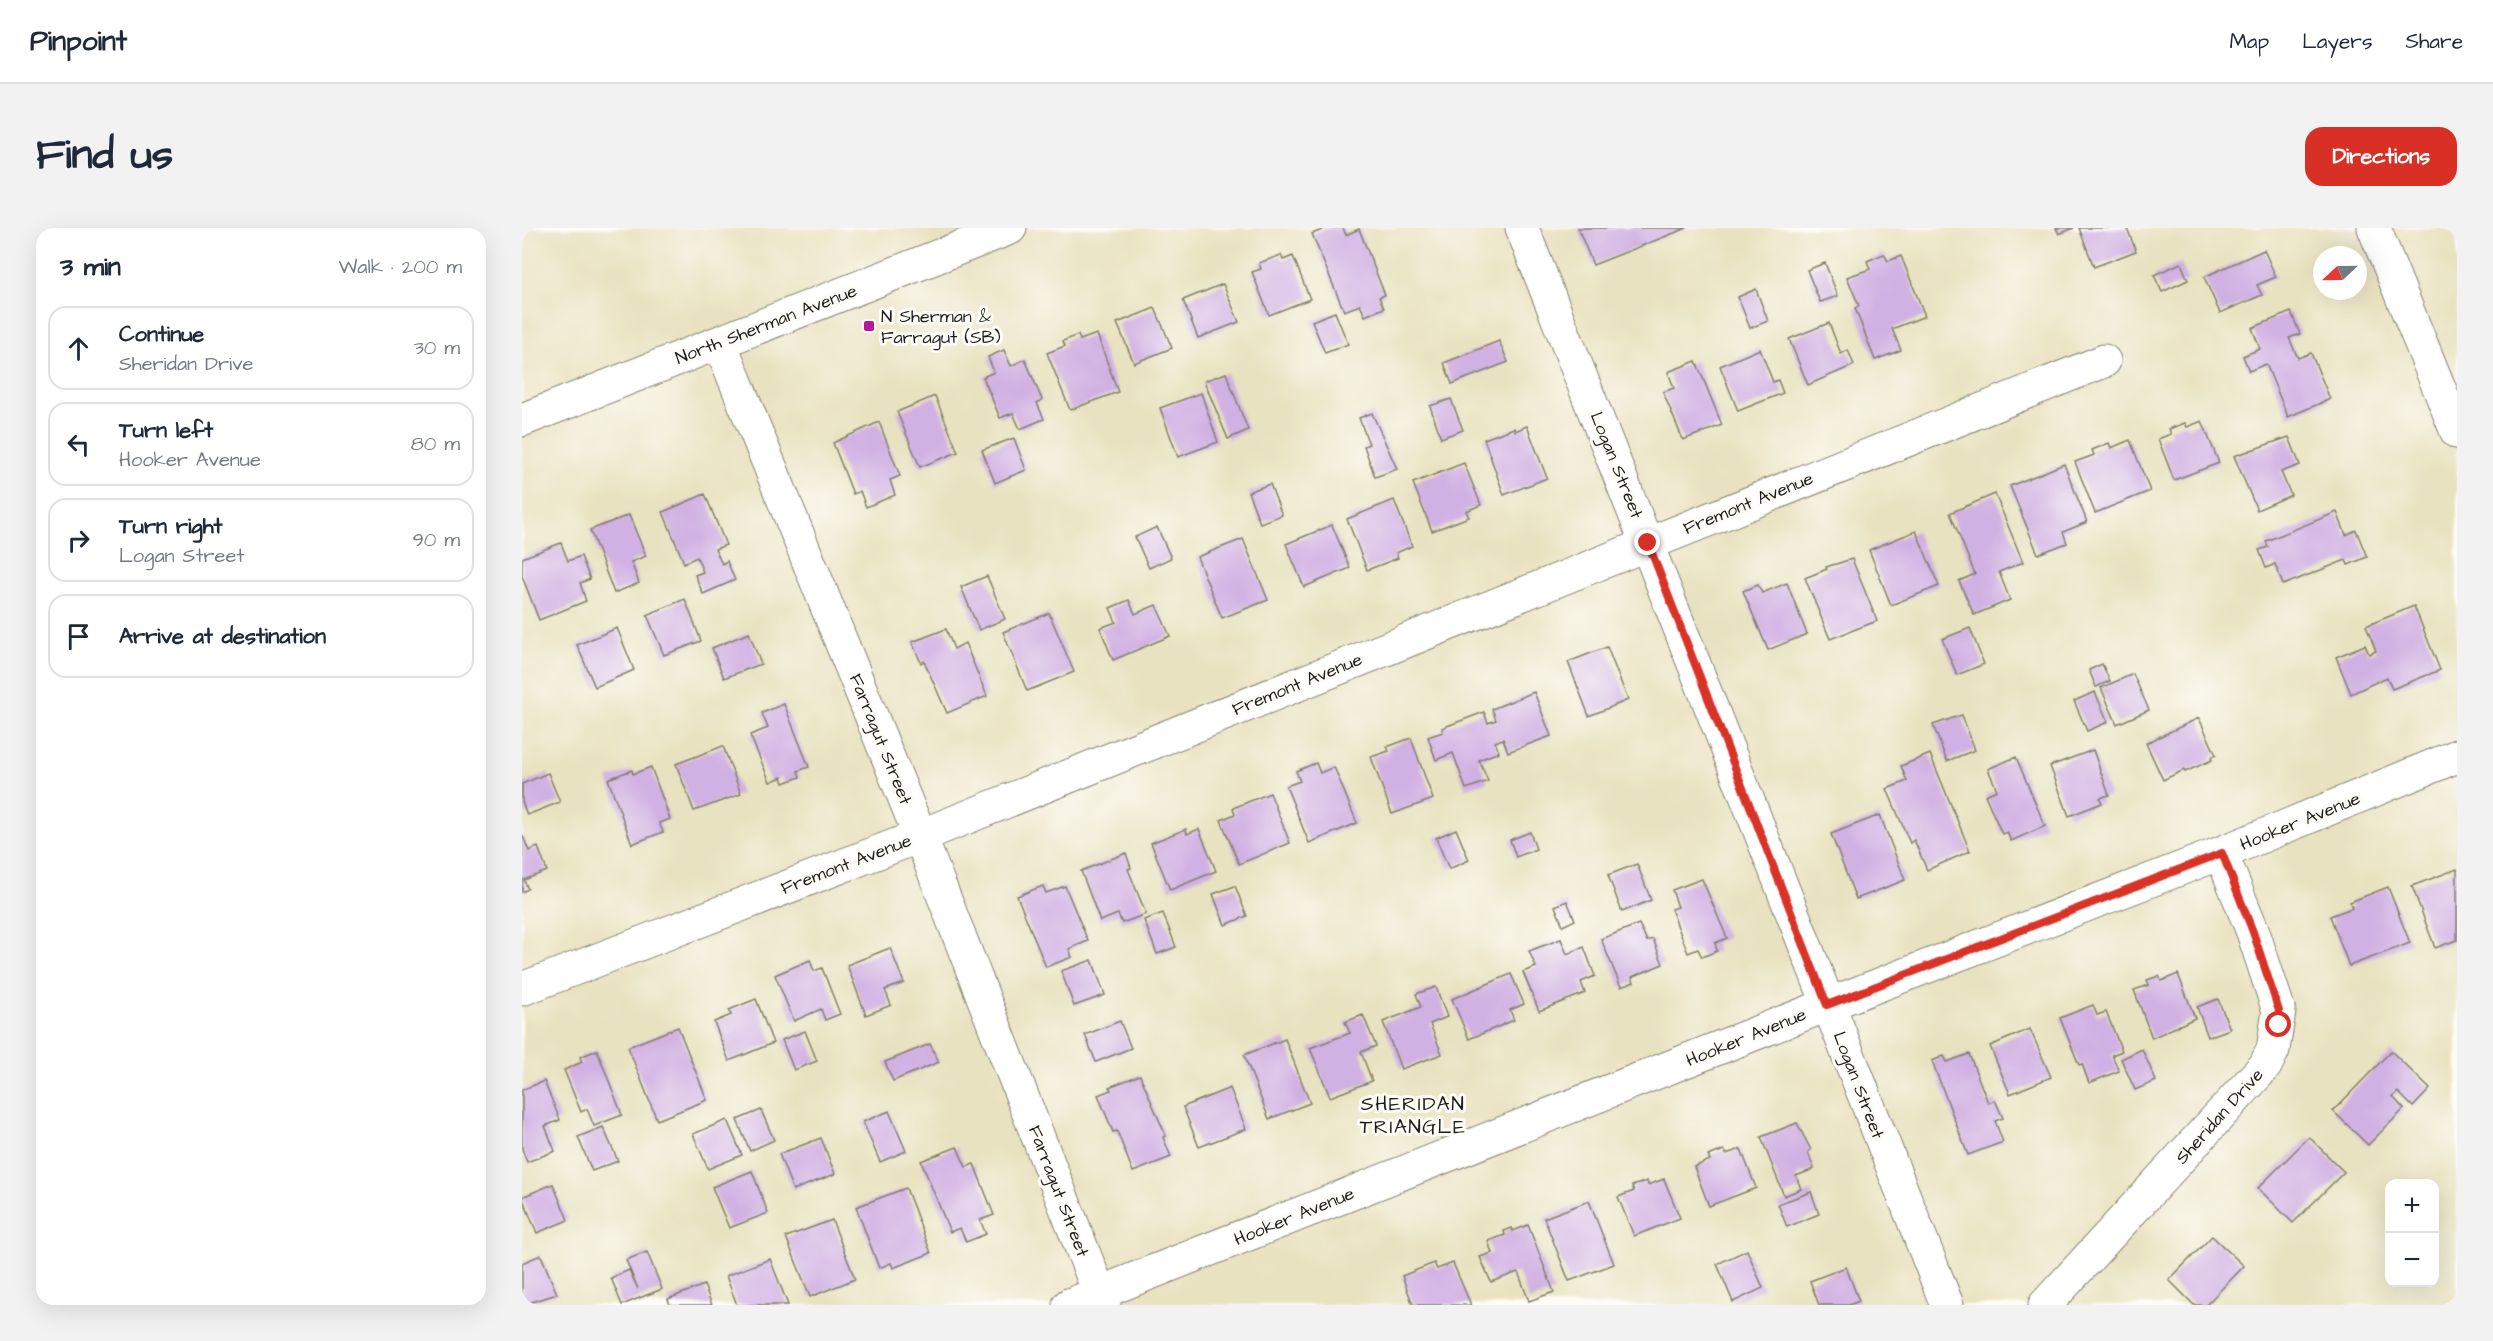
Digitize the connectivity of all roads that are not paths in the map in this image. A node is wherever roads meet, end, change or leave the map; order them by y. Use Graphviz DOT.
graph roads {
  1 [pos="1010,228"];
  2 [pos="1522,228"];
  3 [pos="2374,228"];
  4 [pos="720,343"];
  5 [pos="2104,361"];
  6 [pos="522,420"];
  7 [pos="2457,432"];
  8 [pos="1648,543"];
  9 [pos="2457,756"];
  10 [pos="920,836"];
  11 [pos="2222,853"];
  12 [pos="522,989"];
  13 [pos="1827,1005"];
  14 [pos="1102,1299"];
  15 [pos="1069,1305"];
  16 [pos="1947,1305"];
  17 [pos="2045,1305"];
  1 -- 4 [label="street, North Sherman Avenue"];
  2 -- 8 [label="street, Logan Street"];
  3 -- 7 [label="street"];
  4 -- 6 [label="street, North Sherman Avenue"];
  4 -- 10 [label="street, Farragut Street"];
  5 -- 8 [label="street, Fremont Avenue"];
  8 -- 10 [label="street, Fremont Avenue"];
  8 -- 13 [label="street, Logan Street"];
  9 -- 11 [label="street, Hooker Avenue"];
  10 -- 12 [label="street, Fremont Avenue"];
  10 -- 14 [label="street, Farragut Street"];
  11 -- 13 [label="street, Hooker Avenue"];
  11 -- 17 [label="street, Sheridan Drive"];
  13 -- 14 [label="street, Hooker Avenue"];
  13 -- 16 [label="street, Logan Street"];
  14 -- 15 [label="street, Hooker Avenue"];
}
